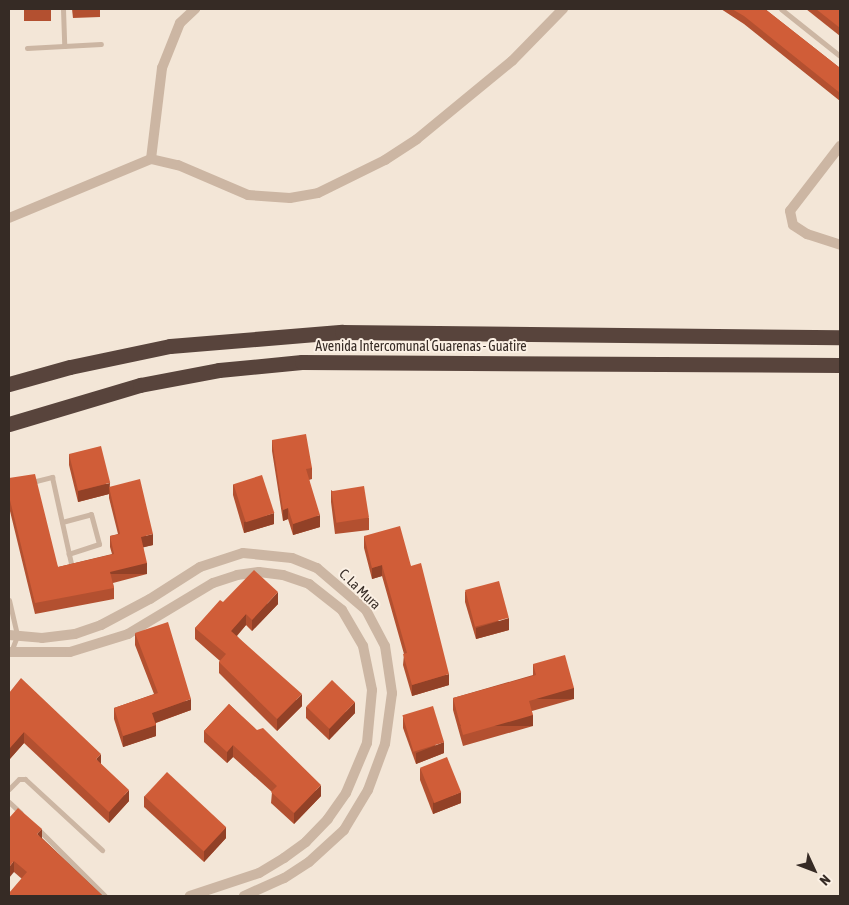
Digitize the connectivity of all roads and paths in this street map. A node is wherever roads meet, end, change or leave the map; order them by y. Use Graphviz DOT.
graph roads {
  1 [pos="63,9"];
  2 [pos="195,9"];
  3 [pos="563,9"];
  4 [pos="781,9"];
  5 [pos="100,44"];
  6 [pos="64,46"];
  7 [pos="27,48"];
  8 [pos="840,56"];
  9 [pos="840,146"];
  10 [pos="151,158"];
  11 [pos="9,218"];
  12 [pos="840,245"];
  13 [pos="840,337"];
  14 [pos="840,365"];
  15 [pos="9,384"];
  16 [pos="9,424"];
  17 [pos="26,483"];
  18 [pos="62,522"];
  19 [pos="69,554"];
  20 [pos="72,568"];
  21 [pos="9,600"];
  22 [pos="13,636"];
  23 [pos="10,653"];
  24 [pos="9,789"];
  25 [pos="10,804"];
  26 [pos="102,850"];
  27 [pos="105,896"];
  28 [pos="190,896"];
  29 [pos="244,896"];
  1 -- 6 [label="lane"];
  2 -- 10 [label="street"];
  3 -- 10 [label="street"];
  4 -- 8 [label="lane"];
  5 -- 6 [label="lane"];
  6 -- 7 [label="lane"];
  9 -- 12 [label="street"];
  10 -- 11 [label="street"];
  13 -- 15 [label="highway, Avenida Intercomunal Guarenas - Guatire"];
  14 -- 16 [label="highway, Avenida Intercomunal Guarenas - Guatire"];
  17 -- 18 [label="lane"];
  18 -- 19 [label="lane"];
  18 -- 19 [label="lane"];
  19 -- 20 [label="lane"];
  21 -- 22 [label="lane"];
  22 -- 23 [label="lane"];
  22 -- 29 [label="street, C. La Mura"];
  23 -- 28 [label="street"];
  24 -- 26 [label="lane"];
  25 -- 27 [label="lane"];
}
